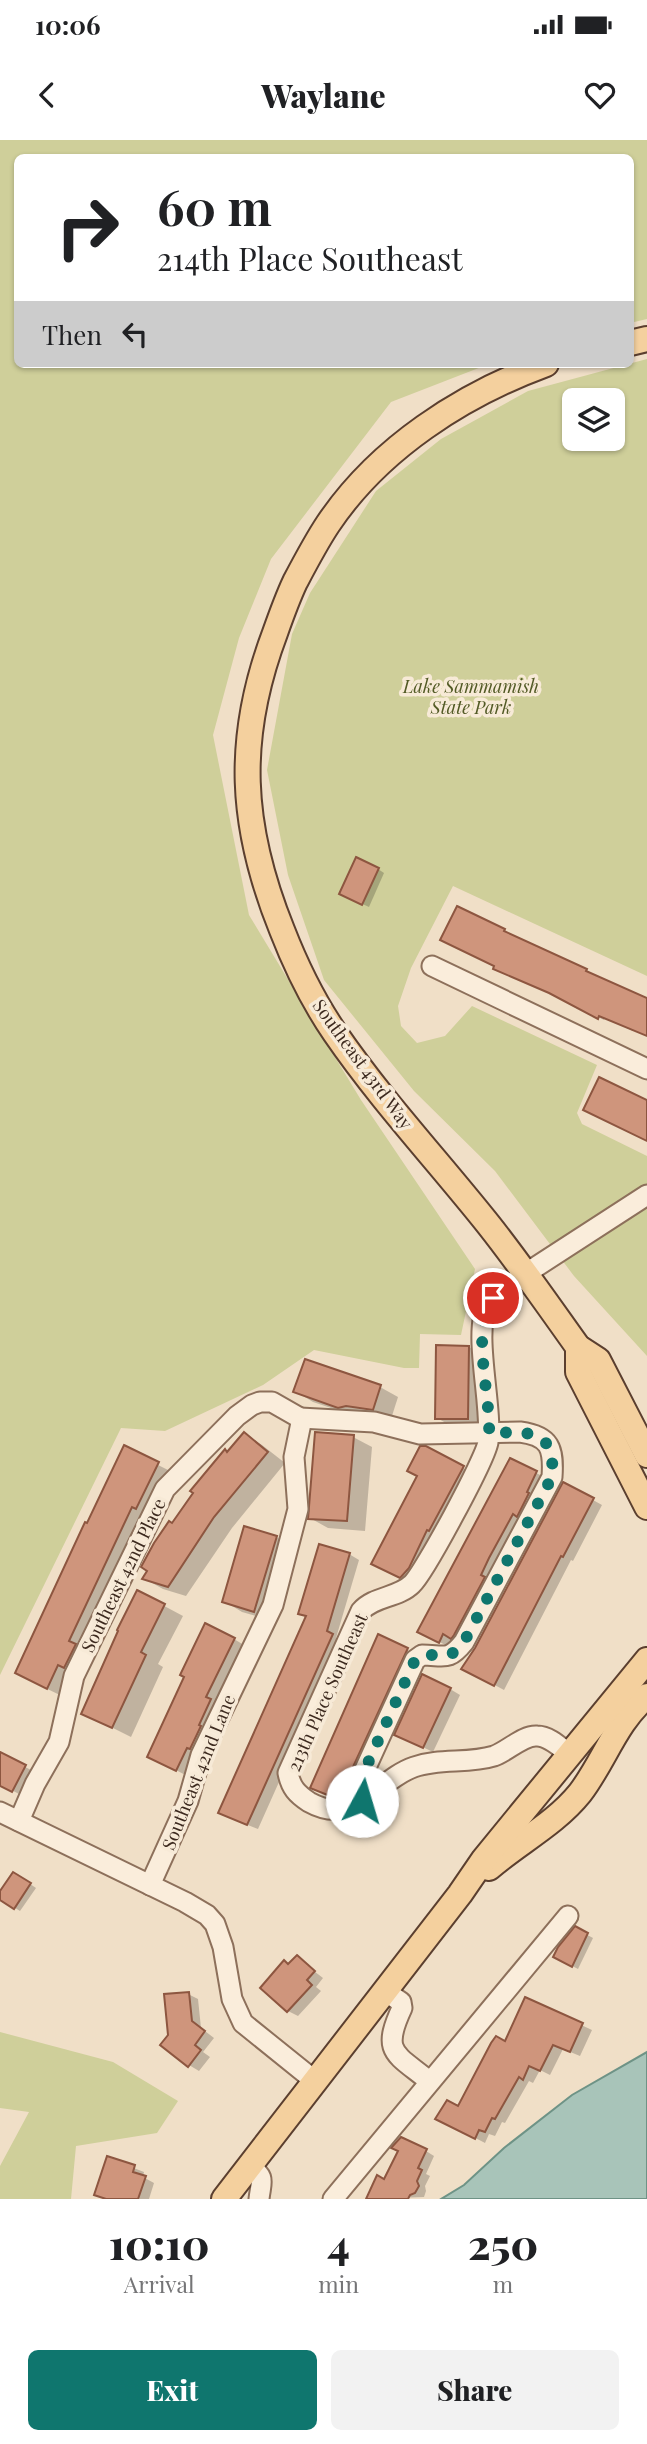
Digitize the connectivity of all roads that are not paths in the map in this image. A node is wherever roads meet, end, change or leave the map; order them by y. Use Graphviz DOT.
graph roads {
  1 [pos="537,368"];
  2 [pos="432,966"];
  3 [pos="647,1069"];
  4 [pos="647,1195"];
  5 [pos="526,1274"];
  6 [pos="578,1347"];
  7 [pos="300,1418"];
  8 [pos="489,1433"];
  9 [pos="647,1455"];
  10 [pos="647,1507"];
  11 [pos="647,1660"];
  12 [pos="647,1696"];
  13 [pos="569,1754"];
  14 [pos="362,1801"];
  15 [pos="0,1812"];
  16 [pos="19,1821"];
  17 [pos="150,1885"];
  18 [pos="460,1894"];
  19 [pos="568,1916"];
  20 [pos="385,1991"];
  21 [pos="315,2081"];
  22 [pos="429,2081"];
  23 [pos="250,2166"];
  24 [pos="224,2199"];
  25 [pos="259,2199"];
  26 [pos="333,2199"];
  1 -- 5 [label="main road, Southeast 43rd Way"];
  2 -- 3 [label="street"];
  4 -- 5 [label="street"];
  5 -- 6 [label="main road, Southeast 43rd Way"];
  5 -- 8 [label="street, 213th Place Southeast"];
  6 -- 9 [label="main road, Southeast 43rd Way"];
  6 -- 10 [label="main road, Southeast 43rd Way"];
  7 -- 8 [label="street"];
  7 -- 16 [label="street, Southeast 42nd Place"];
  7 -- 17 [label="street, Southeast 42nd Lane"];
  8 -- 14 [label="street"];
  8 -- 14 [label="street, 213th Place Southeast"];
  11 -- 13 [label="main road"];
  12 -- 18 [label="main road"];
  13 -- 14 [label="street, 213th Place Southeast"];
  13 -- 18 [label="main road"];
  15 -- 16 [label="street"];
  16 -- 17 [label="street"];
  17 -- 21 [label="street"];
  18 -- 20 [label="main road"];
  19 -- 22 [label="street"];
  20 -- 21 [label="main road"];
  20 -- 22 [label="street"];
  21 -- 23 [label="main road"];
  22 -- 26 [label="street"];
  23 -- 24 [label="main road"];
  23 -- 25 [label="street"];
}
